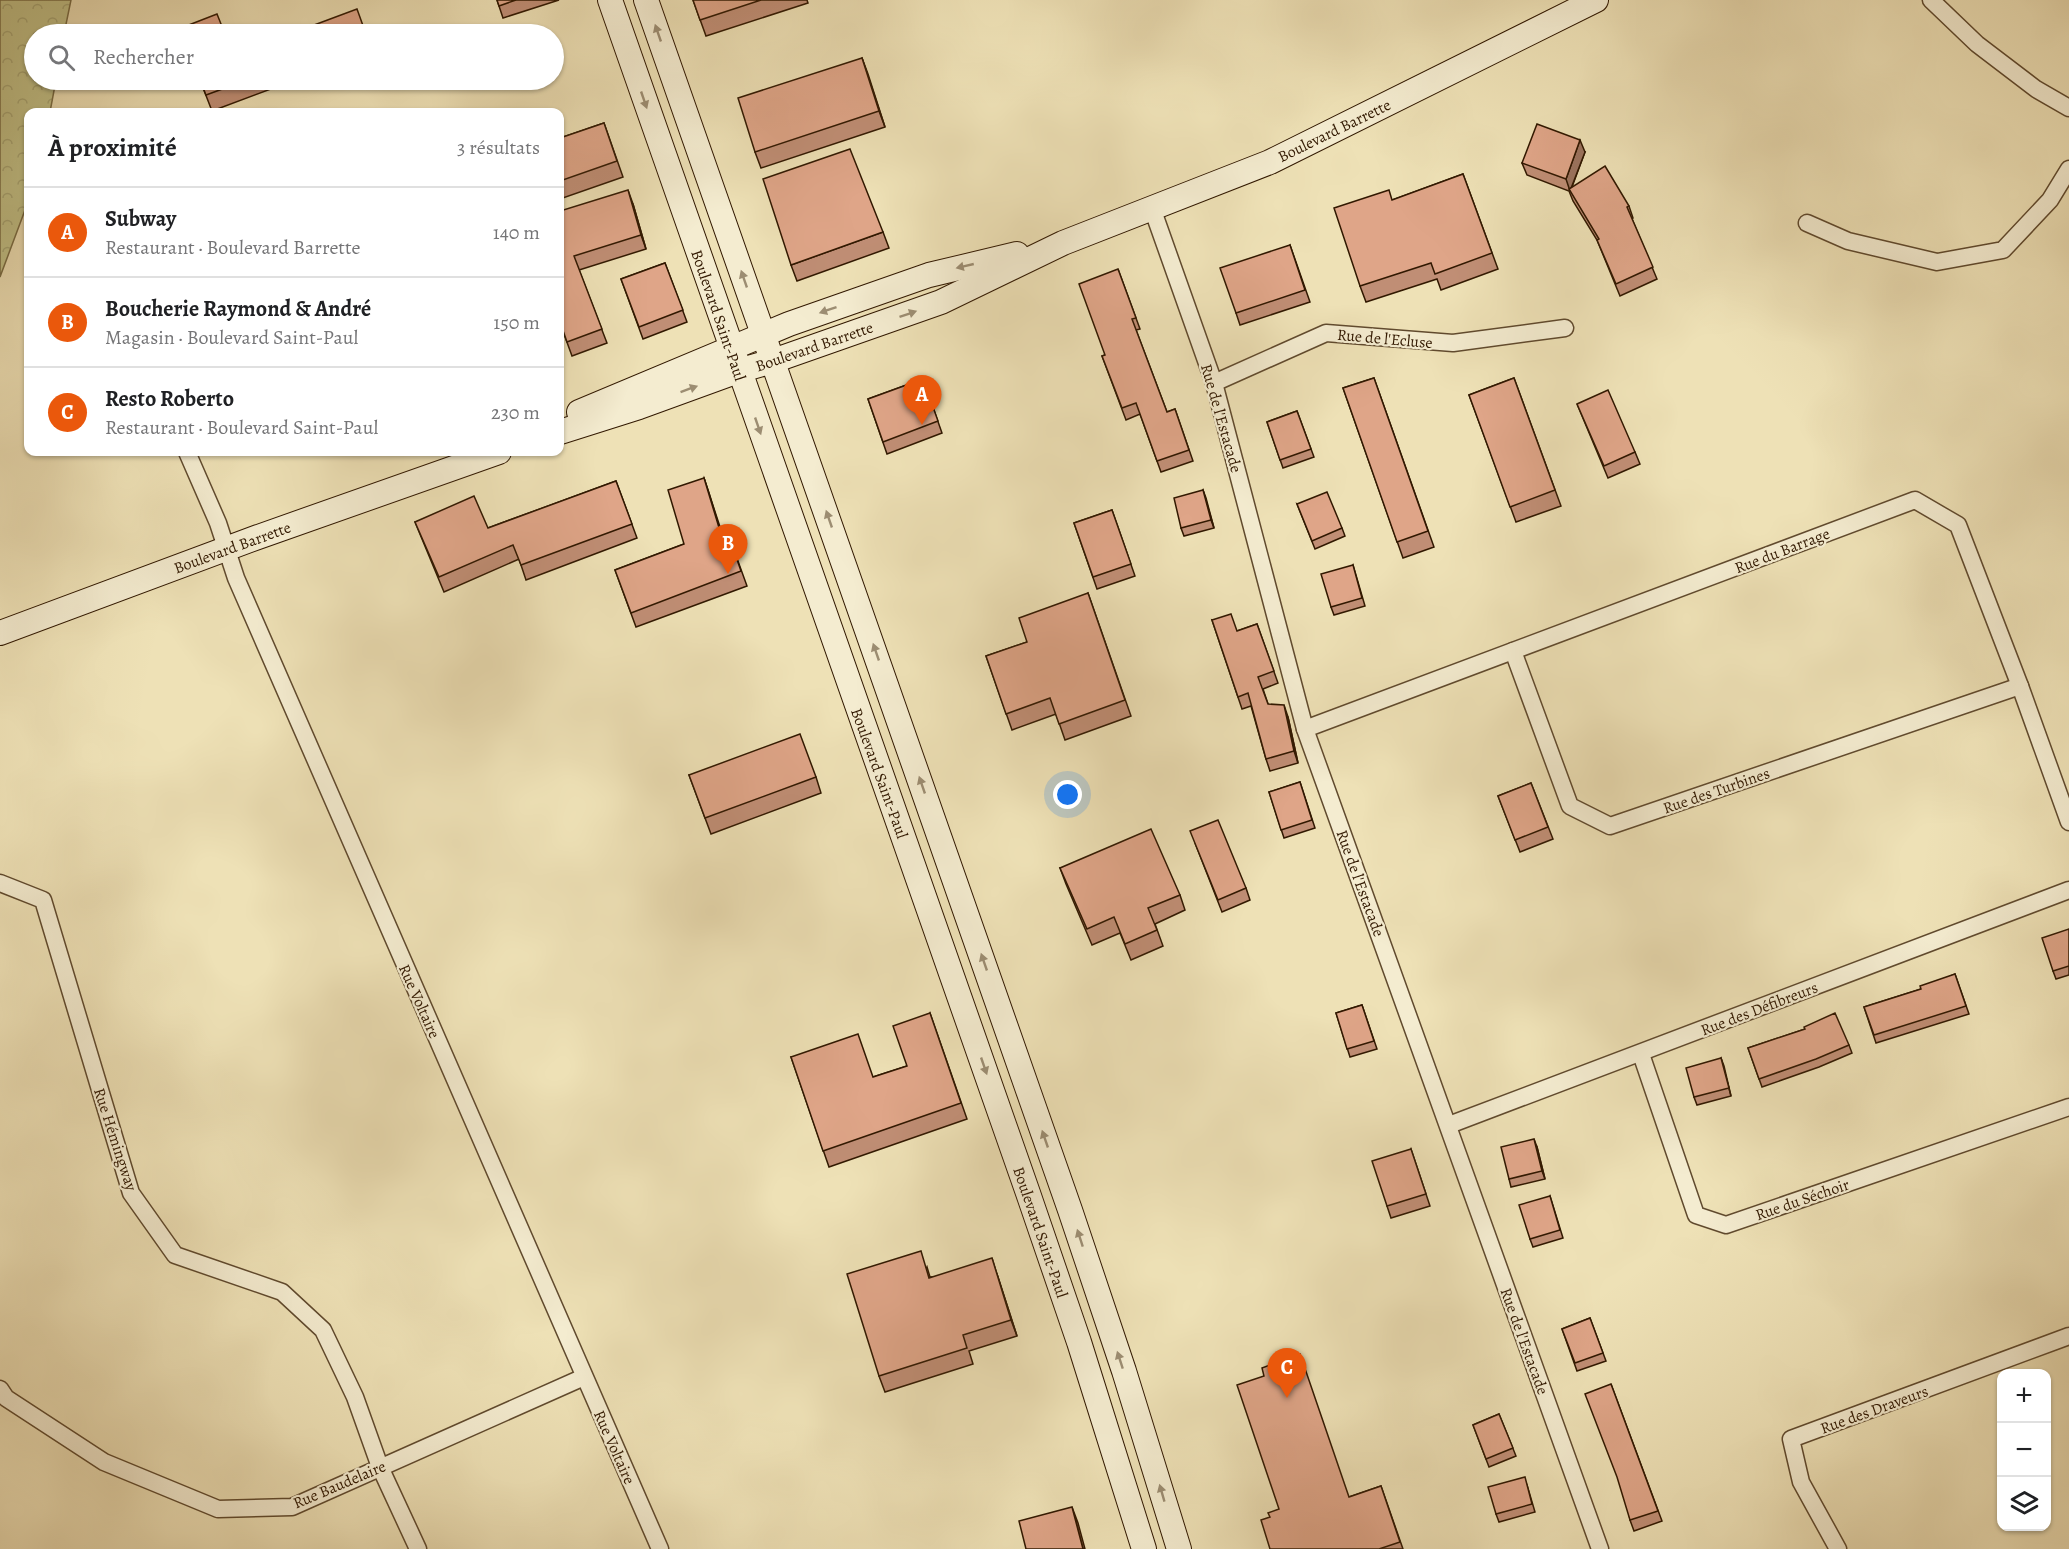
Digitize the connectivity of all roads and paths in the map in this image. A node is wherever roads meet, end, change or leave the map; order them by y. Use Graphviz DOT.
graph roads {
  1 [pos="610,0"];
  2 [pos="646,0"];
  3 [pos="1596,0"];
  4 [pos="1931,0"];
  5 [pos="2069,108"];
  6 [pos="2069,170"];
  7 [pos="1152,208"];
  8 [pos="1807,223"];
  9 [pos="1063,243"];
  10 [pos="1565,328"];
  11 [pos="763,334"];
  12 [pos="735,360"];
  13 [pos="773,361"];
  14 [pos="1214,383"];
  15 [pos="564,419"];
  16 [pos="564,431"];
  17 [pos="189,456"];
  18 [pos="479,456"];
  19 [pos="485,456"];
  20 [pos="465,462"];
  21 [pos="226,549"];
  22 [pos="0,633"];
  23 [pos="1513,651"];
  24 [pos="2020,686"];
  25 [pos="1305,729"];
  26 [pos="2069,822"];
  27 [pos="4,884"];
  28 [pos="2069,890"];
  29 [pos="1641,1054"];
  30 [pos="2069,1107"];
  31 [pos="1449,1125"];
  32 [pos="2069,1336"];
  33 [pos="584,1377"];
  34 [pos="0,1389"];
  35 [pos="380,1467"];
  36 [pos="418,1549"];
  37 [pos="660,1549"];
  38 [pos="1144,1549"];
  39 [pos="1179,1549"];
  40 [pos="1600,1549"];
  41 [pos="1838,1549"];
  1 -- 12 [label="main road, Boulevard Saint-Paul, one-way"];
  11 -- 2 [label="main road, Boulevard Saint-Paul, one-way"];
  3 -- 7 [label="main road, Boulevard Barrette"];
  4 -- 5 [label="street"];
  6 -- 8 [label="street"];
  7 -- 9 [label="main road, Boulevard Barrette"];
  7 -- 14 [label="street, Rue de l'Estacade"];
  9 -- 11 [label="main road, Boulevard Barrette, one-way"];
  13 -- 9 [label="main road, Boulevard Barrette, one-way"];
  10 -- 14 [label="street, Rue de l'Ecluse"];
  11 -- 12 [label="main road, Boulevard Barrette"];
  11 -- 13 [label="main road, Boulevard Saint-Paul"];
  12 -- 13 [label="main road, Boulevard Barrette"];
  12 -- 15 [label="main road, Boulevard Barrette"];
  16 -- 12 [label="main road, Boulevard Barrette, one-way"];
  12 -- 38 [label="main road, Boulevard Saint-Paul, one-way"];
  39 -- 13 [label="main road, Boulevard Saint-Paul, one-way"];
  14 -- 25 [label="street, Rue de l'Estacade"];
  17 -- 21 [label="street, Rue Voltaire"];
  18 -- 20 [label="main road, Boulevard Barrette"];
  19 -- 20 [label="main road, Boulevard Barrette"];
  20 -- 21 [label="main road, Boulevard Barrette"];
  21 -- 22 [label="main road, Boulevard Barrette"];
  21 -- 33 [label="street, Rue Voltaire"];
  23 -- 24 [label="street, Rue des Turbines"];
  23 -- 24 [label="street, Rue du Barrage"];
  23 -- 25 [label="street, Rue du Barrage"];
  24 -- 26 [label="street, Rue du Barrage"];
  25 -- 31 [label="street, Rue de l'Estacade"];
  27 -- 35 [label="street, Rue Hémingway"];
  28 -- 29 [label="street, Rue des Défibreurs"];
  29 -- 30 [label="street, Rue du Séchoir"];
  29 -- 31 [label="street, Rue des Défibreurs"];
  31 -- 40 [label="street, Rue de l'Estacade"];
  32 -- 41 [label="street, Rue des Draveurs"];
  33 -- 35 [label="street, Rue Baudelaire"];
  33 -- 37 [label="street, Rue Voltaire"];
  34 -- 35 [label="street, Rue Baudelaire"];
  35 -- 36 [label="street, Rue Hémingway"];
}
